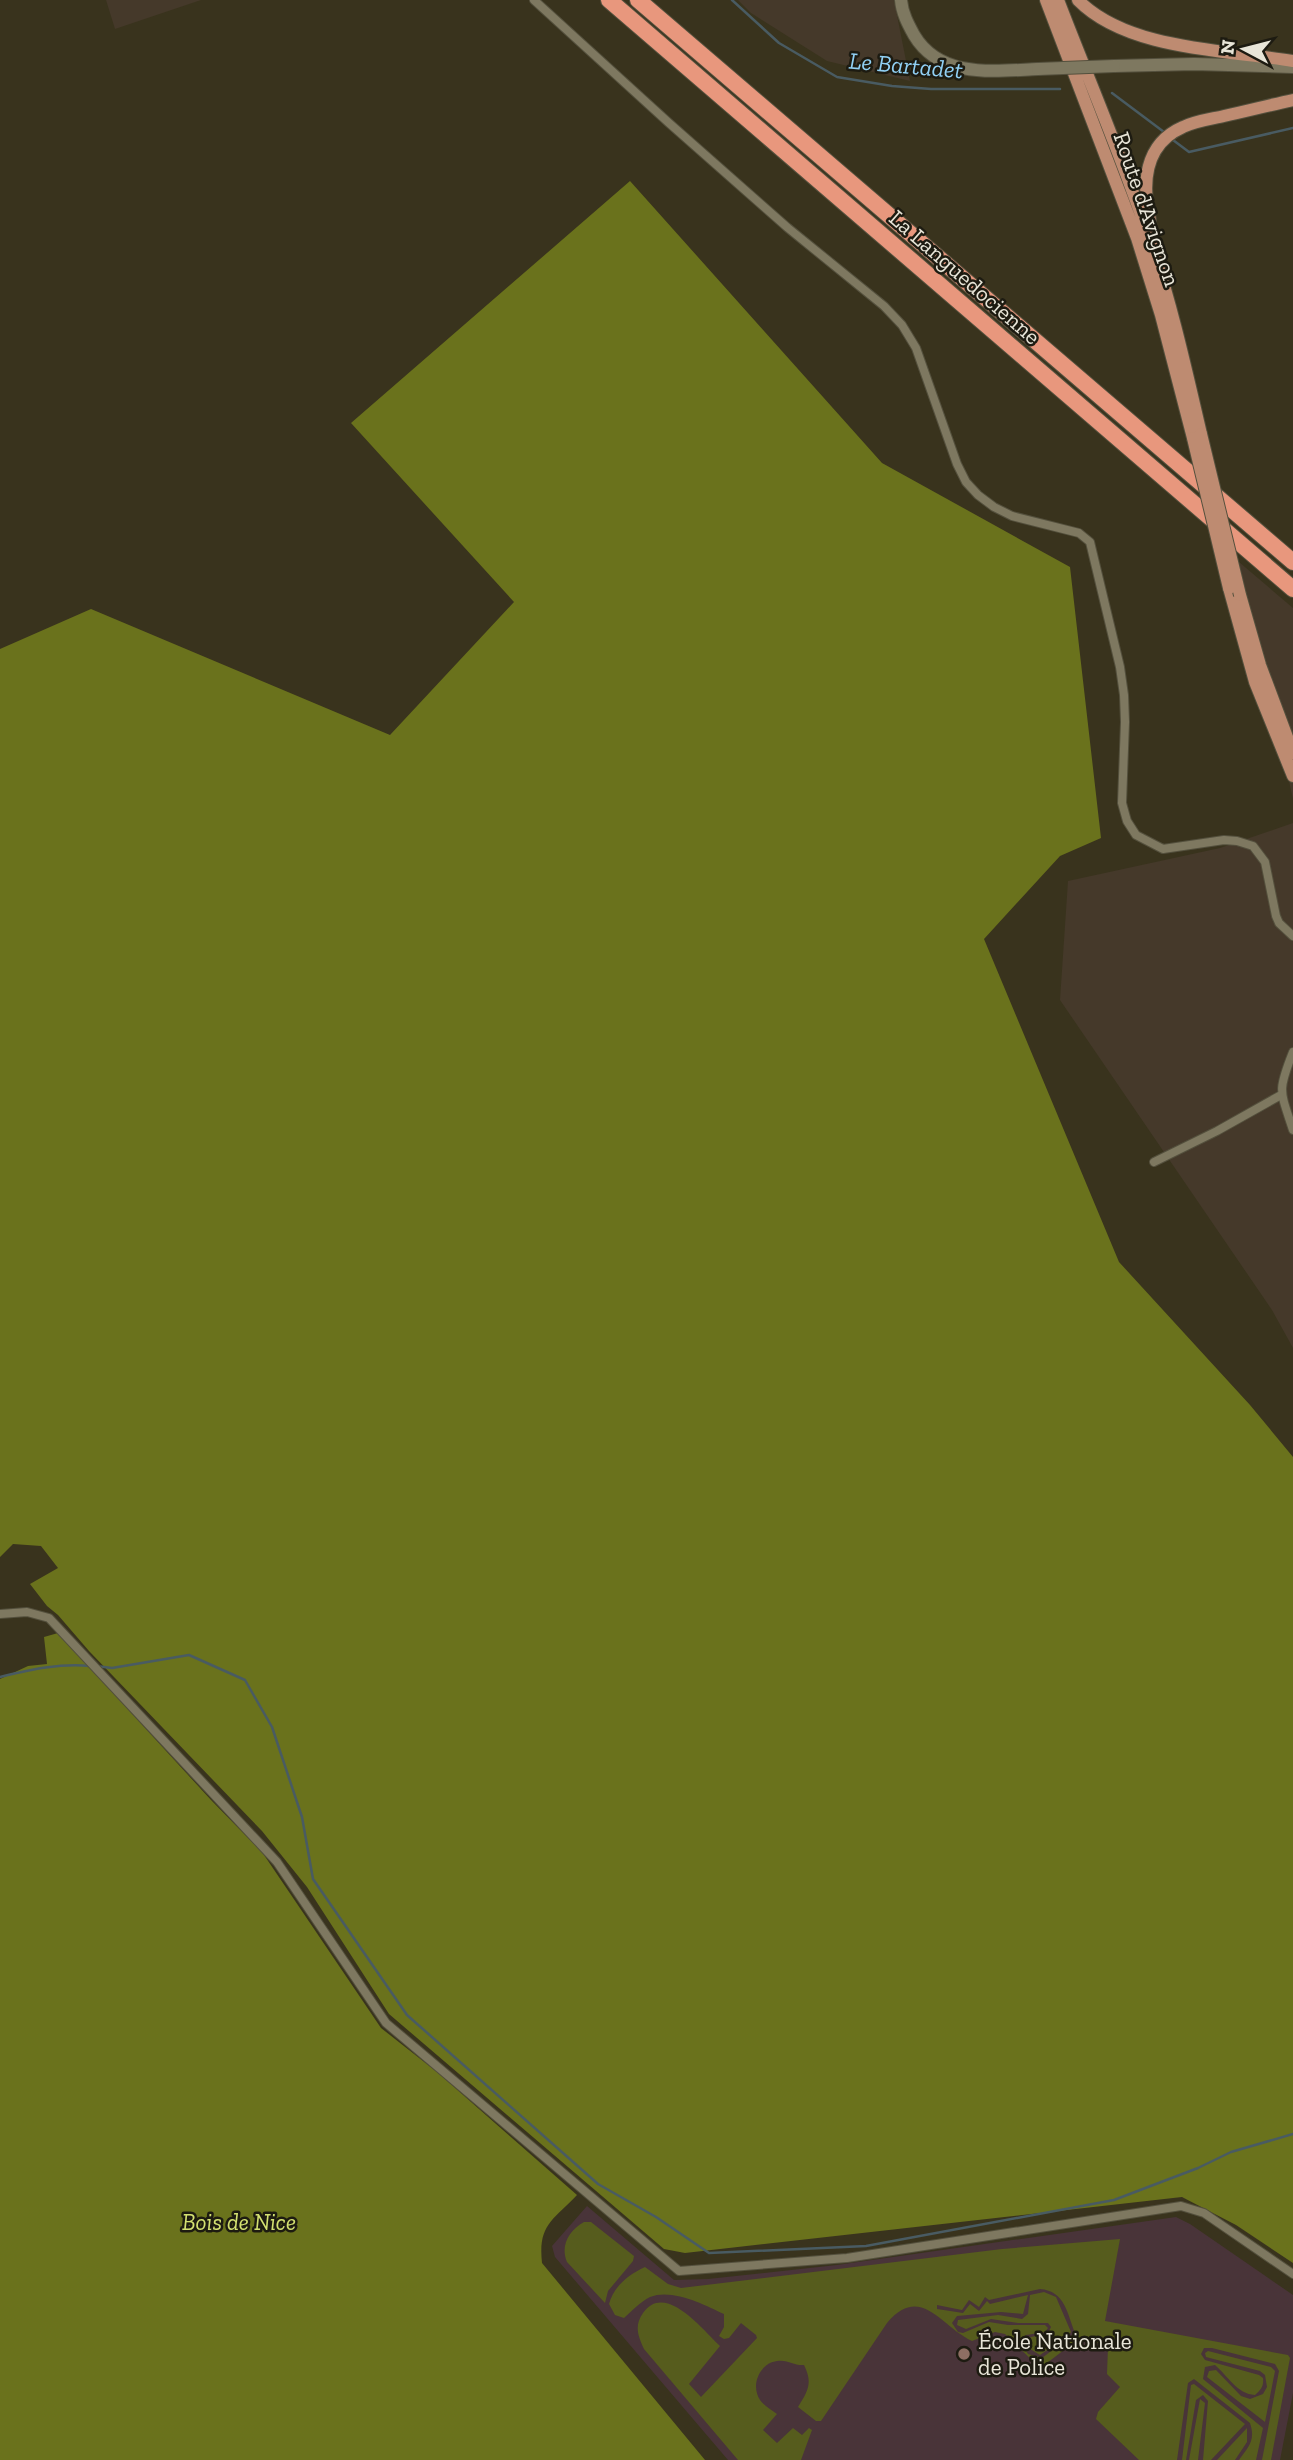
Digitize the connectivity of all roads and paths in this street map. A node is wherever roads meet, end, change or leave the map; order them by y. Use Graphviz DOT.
graph roads {
  1 [pos="534,0"];
  2 [pos="608,0"];
  3 [pos="638,0"];
  4 [pos="901,0"];
  5 [pos="908,0"];
  6 [pos="1046,0"];
  7 [pos="1058,0"];
  8 [pos="1078,0"];
  9 [pos="911,30"];
  10 [pos="1293,61"];
  11 [pos="1293,67"];
  12 [pos="1293,100"];
  13 [pos="1168,299"];
  14 [pos="1197,436"];
  15 [pos="1293,562"];
  16 [pos="1293,589"];
  17 [pos="1234,592"];
  18 [pos="1293,753"];
  19 [pos="1293,776"];
  20 [pos="1293,936"];
  21 [pos="1293,1052"];
  22 [pos="1281,1095"];
  23 [pos="1293,1130"];
  24 [pos="1154,1162"];
  25 [pos="0,1614"];
  26 [pos="1293,2274"];
  1 -- 20 [label="street"];
  2 -- 16 [label="highway, La Languedocienne"];
  3 -- 15 [label="highway, La Languedocienne"];
  4 -- 9 [label="main road"];
  5 -- 9 [label="main road"];
  6 -- 14 [label="main road, Route d'Avignon"];
  7 -- 13 [label="main road, Route d'Avignon"];
  8 -- 10 [label="main road"];
  9 -- 11 [label="main road, bridge"];
  12 -- 13 [label="main road"];
  13 -- 14 [label="main road, Route d'Avignon"];
  14 -- 17 [label="main road, bridge"];
  17 -- 18 [label="main road"];
  17 -- 19 [label="main road"];
  21 -- 22 [label="street"];
  22 -- 23 [label="street"];
  22 -- 24 [label="street"];
  25 -- 26 [label="street"];
}
